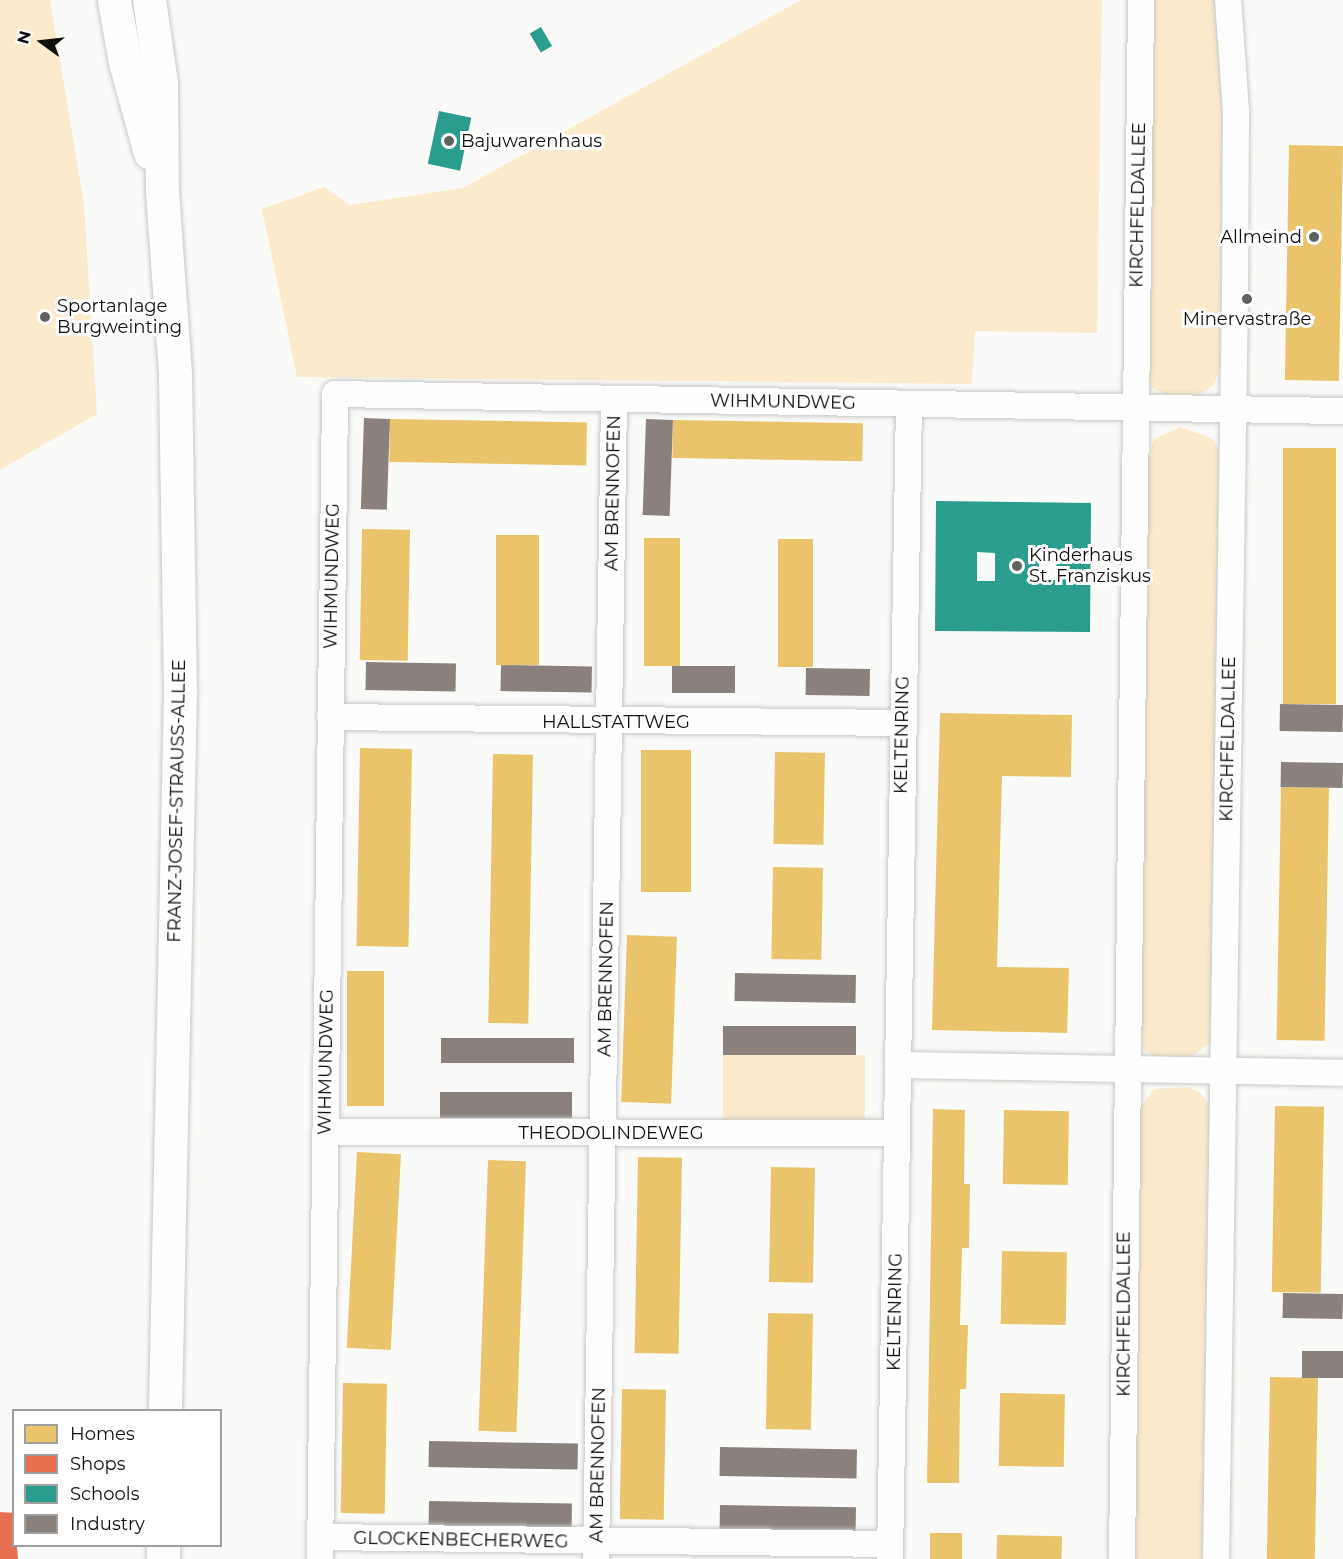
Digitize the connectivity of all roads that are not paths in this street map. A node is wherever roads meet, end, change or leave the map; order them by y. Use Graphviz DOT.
graph roads {
  1 [pos="114,0"];
  2 [pos="149,0"];
  3 [pos="1141,0"];
  4 [pos="1227,0"];
  5 [pos="162,192"];
  6 [pos="614,399"];
  7 [pos="909,405"];
  8 [pos="1232,409"];
  9 [pos="1136,410"];
  10 [pos="1343,411"];
  11 [pos="330,717"];
  12 [pos="609,722"];
  13 [pos="902,723"];
  14 [pos="898,1065"];
  15 [pos="1126,1069"];
  16 [pos="1223,1070"];
  17 [pos="1343,1072"];
  18 [pos="325,1132"];
  19 [pos="897,1133"];
  20 [pos="603,1135"];
  21 [pos="165,1409"];
  22 [pos="320,1548"];
  23 [pos="596,1550"];
  24 [pos="890,1552"];
  25 [pos="1122,1559"];
  26 [pos="1216,1559"];
  1 -- 5 [label="street, FRANZ-JOSEF-STRAUSS-ALLEE"];
  2 -- 5 [label="street, FRANZ-JOSEF-STRAUSS-ALLEE"];
  3 -- 9 [label="street, KIRCHFELDALLEE"];
  4 -- 8 [label="street, KIRCHFELDALLEE"];
  5 -- 21 [label="street, FRANZ-JOSEF-STRAUSS-ALLEE"];
  6 -- 7 [label="street, WIHMUNDWEG"];
  6 -- 11 [label="street, WIHMUNDWEG"];
  6 -- 12 [label="street, AM BRENNOFEN"];
  7 -- 9 [label="street, WIHMUNDWEG"];
  7 -- 13 [label="street, KELTENRING"];
  8 -- 9 [label="street"];
  8 -- 10 [label="street"];
  8 -- 16 [label="street, KIRCHFELDALLEE"];
  9 -- 15 [label="street, KIRCHFELDALLEE"];
  11 -- 12 [label="street, HALLSTATTWEG"];
  11 -- 18 [label="street, WIHMUNDWEG"];
  12 -- 13 [label="street, HALLSTATTWEG"];
  12 -- 20 [label="street, AM BRENNOFEN"];
  13 -- 14 [label="street, KELTENRING"];
  14 -- 15 [label="street"];
  14 -- 19 [label="street, KELTENRING"];
  15 -- 16 [label="street"];
  15 -- 25 [label="street, KIRCHFELDALLEE"];
  16 -- 17 [label="street"];
  16 -- 26 [label="street, KIRCHFELDALLEE"];
  18 -- 20 [label="street, THEODOLINDEWEG"];
  18 -- 22 [label="street, WIHMUNDWEG"];
  19 -- 20 [label="street, THEODOLINDEWEG"];
  19 -- 24 [label="street, KELTENRING"];
  20 -- 23 [label="street, AM BRENNOFEN"];
  22 -- 23 [label="street, GLOCKENBECHERWEG"];
  23 -- 24 [label="street, GLOCKENBECHERWEG"];
}
